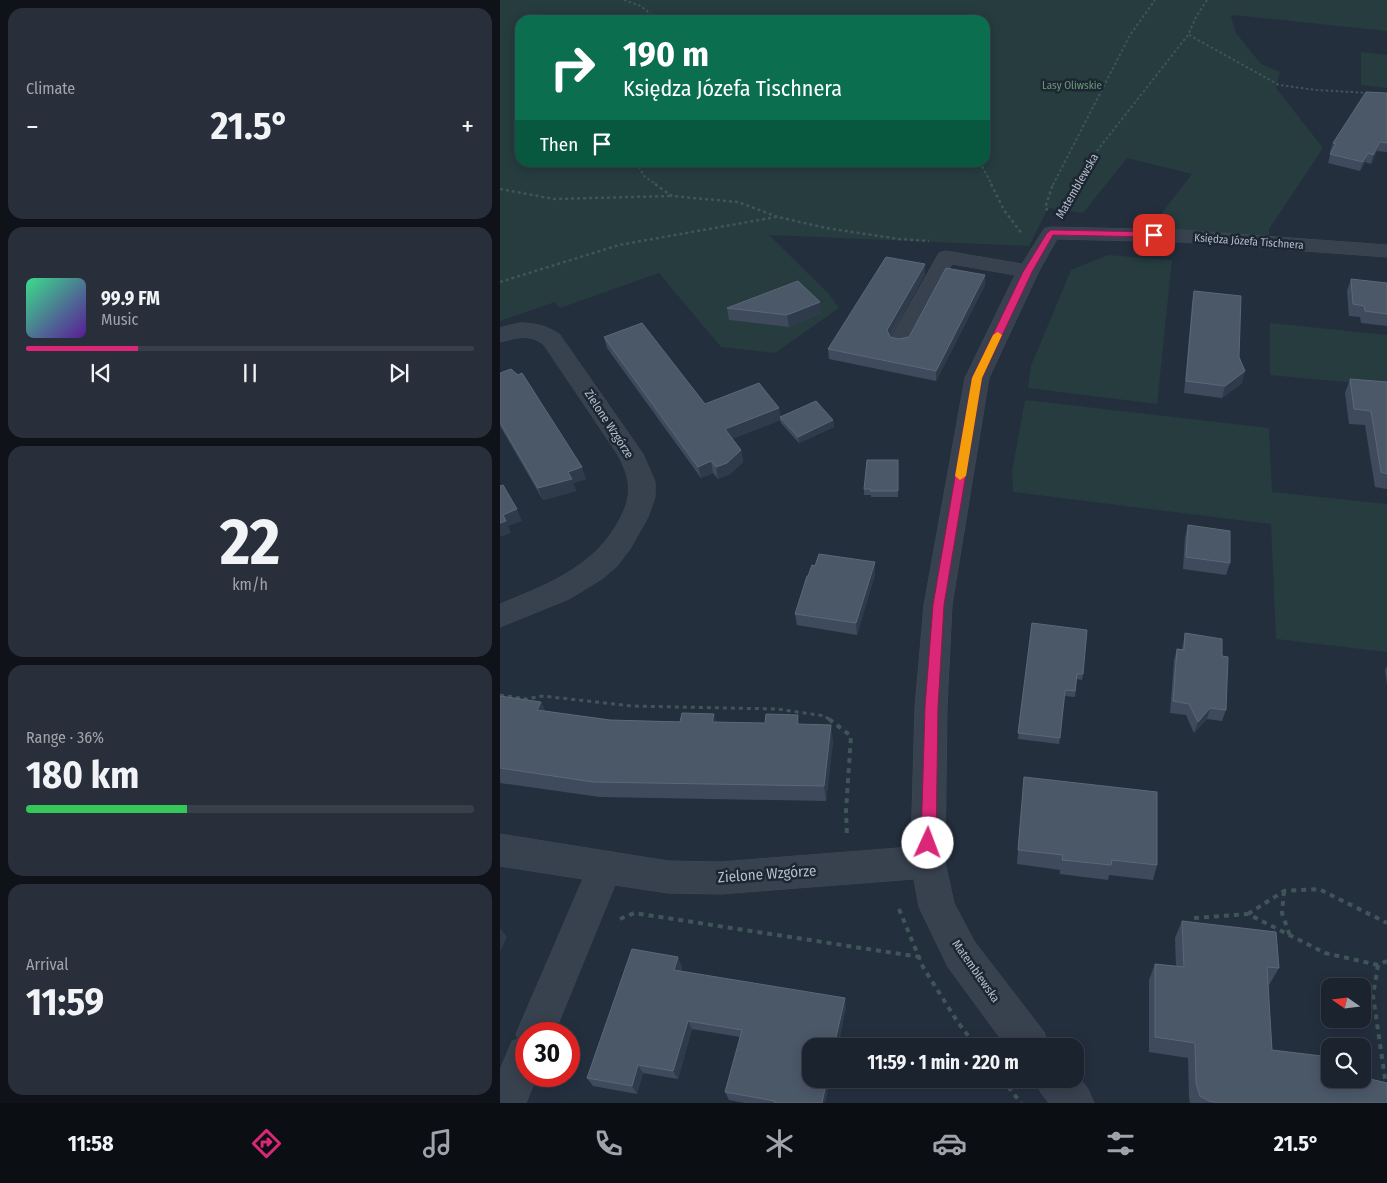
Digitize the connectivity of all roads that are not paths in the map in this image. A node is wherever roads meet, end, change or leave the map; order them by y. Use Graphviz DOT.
graph roads {
  1 [pos="1045,242"];
  2 [pos="1387,251"];
  3 [pos="500,335"];
  4 [pos="900,341"];
  5 [pos="500,616"];
  6 [pos="500,850"];
  7 [pos="928,862"];
  8 [pos="606,868"];
  9 [pos="540,1022"];
  10 [pos="1024,1038"];
  11 [pos="515,1081"];
  12 [pos="1062,1088"];
  13 [pos="506,1103"];
  14 [pos="1074,1103"];
  1 -- 2 [label="street, Księdza Józefa Tischnera"];
  1 -- 4 [label="street, Księdza Józefa Tischnera"];
  1 -- 7 [label="street, Matemblewska"];
  3 -- 5 [label="street, Zielone Wzgórze"];
  6 -- 8 [label="street, Zielone Wzgórze"];
  7 -- 8 [label="street, Zielone Wzgórze"];
  7 -- 10 [label="street, Matemblewska"];
  8 -- 9 [label="street"];
  11 -- 13 [label="street"];
  12 -- 14 [label="street"];
}
